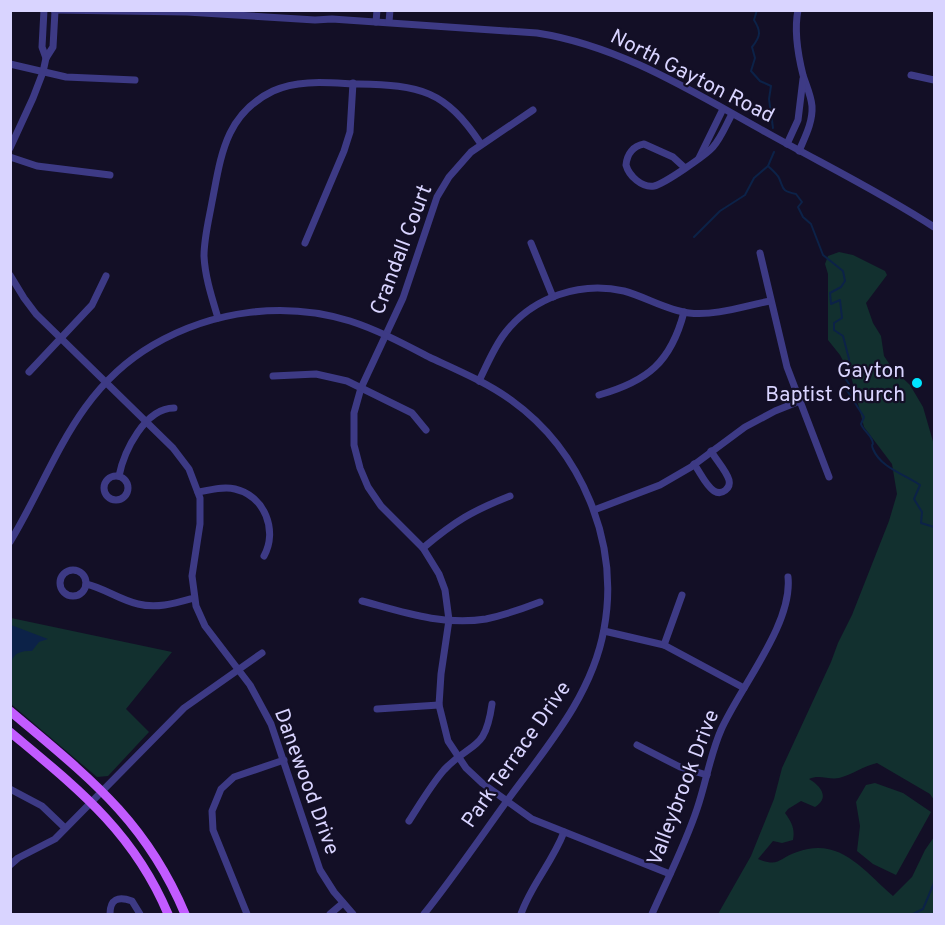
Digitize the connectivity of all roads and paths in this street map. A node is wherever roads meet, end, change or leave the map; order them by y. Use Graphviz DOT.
graph roads {
  1 [pos="44,10"];
  2 [pos="55,10"];
  3 [pos="377,10"];
  4 [pos="390,10"];
  5 [pos="798,10"];
  6 [pos="187,11"];
  7 [pos="199,12"];
  8 [pos="376,22"];
  9 [pos="390,22"];
  10 [pos="46,58"];
  11 [pos="10,64"];
  12 [pos="43,72"];
  13 [pos="911,75"];
  14 [pos="803,76"];
  15 [pos="135,80"];
  16 [pos="934,80"];
  17 [pos="353,84"];
  18 [pos="723,109"];
  19 [pos="533,110"];
  20 [pos="732,114"];
  21 [pos="481,144"];
  22 [pos="788,144"];
  23 [pos="10,148"];
  24 [pos="799,151"];
  25 [pos="10,157"];
  26 [pos="699,158"];
  27 [pos="685,168"];
  28 [pos="110,175"];
  29 [pos="934,227"];
  30 [pos="305,243"];
  31 [pos="531,243"];
  32 [pos="760,254"];
  33 [pos="11,275"];
  34 [pos="106,276"];
  35 [pos="553,297"];
  36 [pos="770,301"];
  37 [pos="684,312"];
  38 [pos="218,318"];
  39 [pos="386,335"];
  40 [pos="61,339"];
  41 [pos="29,372"];
  42 [pos="273,376"];
  43 [pos="479,381"];
  44 [pos="106,382"];
  45 [pos="361,388"];
  46 [pos="599,395"];
  47 [pos="800,402"];
  48 [pos="174,408"];
  49 [pos="147,423"];
  50 [pos="426,430"];
  51 [pos="711,451"];
  52 [pos="694,464"];
  53 [pos="119,476"];
  54 [pos="829,477"];
  55 [pos="198,492"];
  56 [pos="510,496"];
  57 [pos="594,510"];
  58 [pos="10,542"];
  59 [pos="423,548"];
  60 [pos="264,556"];
  61 [pos="788,577"];
  62 [pos="86,584"];
  63 [pos="682,595"];
  64 [pos="194,598"];
  65 [pos="362,601"];
  66 [pos="540,602"];
  67 [pos="449,620"];
  68 [pos="604,632"];
  69 [pos="664,645"];
  70 [pos="262,653"];
  71 [pos="238,670"];
  72 [pos="744,688"];
  73 [pos="492,704"];
  74 [pos="439,705"];
  75 [pos="377,709"];
  76 [pos="10,711"];
  77 [pos="10,732"];
  78 [pos="637,745"];
  79 [pos="458,757"];
  80 [pos="284,760"];
  81 [pos="707,775"];
  82 [pos="10,789"];
  83 [pos="102,790"];
  84 [pos="92,801"];
  85 [pos="507,801"];
  86 [pos="409,821"];
  87 [pos="65,828"];
  88 [pos="564,832"];
  89 [pos="10,866"];
  90 [pos="670,874"];
  91 [pos="343,903"];
  92 [pos="110,915"];
  93 [pos="140,915"];
  94 [pos="168,915"];
  95 [pos="185,915"];
  96 [pos="247,915"];
  97 [pos="330,915"];
  98 [pos="353,915"];
  99 [pos="424,915"];
  100 [pos="521,915"];
  101 [pos="652,915"];
  1 -- 10 [label="street"];
  2 -- 6 [label="street, North Gayton Road"];
  2 -- 10 [label="street"];
  3 -- 8 [label="street"];
  4 -- 9 [label="street"];
  5 -- 14 [label="street"];
  6 -- 7 [label="street, North Gayton Road"];
  7 -- 8 [label="street, North Gayton Road"];
  8 -- 9 [label="street, North Gayton Road"];
  9 -- 18 [label="street, North Gayton Road"];
  10 -- 12 [label="street"];
  11 -- 12 [label="street"];
  12 -- 15 [label="street"];
  12 -- 23 [label="street"];
  13 -- 16 [label="street"];
  14 -- 22 [label="street"];
  14 -- 24 [label="street"];
  17 -- 21 [label="street"];
  17 -- 30 [label="street"];
  17 -- 38 [label="street"];
  18 -- 20 [label="street, North Gayton Road"];
  18 -- 26 [label="street"];
  19 -- 21 [label="street, Crandall Court"];
  20 -- 22 [label="street, North Gayton Road"];
  20 -- 26 [label="street"];
  21 -- 39 [label="street, Crandall Court"];
  22 -- 24 [label="street, North Gayton Road"];
  24 -- 29 [label="street, North Gayton Road"];
  25 -- 28 [label="street"];
  26 -- 27 [label="street"];
  27 -- 27 [label="street"];
  31 -- 35 [label="street"];
  32 -- 36 [label="street"];
  33 -- 40 [label="street, Danewood Drive"];
  34 -- 40 [label="street"];
  35 -- 37 [label="street"];
  35 -- 43 [label="street"];
  36 -- 37 [label="street"];
  36 -- 47 [label="street"];
  37 -- 46 [label="street"];
  38 -- 39 [label="street, Park Terrace Drive"];
  38 -- 44 [label="street, Park Terrace Drive"];
  39 -- 43 [label="street, Park Terrace Drive"];
  39 -- 45 [label="street, Crandall Court"];
  40 -- 41 [label="street"];
  40 -- 44 [label="street, Danewood Drive"];
  42 -- 45 [label="street"];
  43 -- 57 [label="street, Park Terrace Drive"];
  44 -- 49 [label="street, Danewood Drive"];
  44 -- 58 [label="street, Park Terrace Drive"];
  45 -- 50 [label="street"];
  45 -- 59 [label="street, Crandall Court"];
  47 -- 51 [label="street"];
  47 -- 54 [label="street"];
  48 -- 49 [label="street"];
  49 -- 53 [label="street"];
  49 -- 55 [label="street, Danewood Drive"];
  51 -- 52 [label="street"];
  51 -- 52 [label="street"];
  52 -- 57 [label="street"];
  55 -- 60 [label="street"];
  55 -- 64 [label="street, Danewood Drive"];
  56 -- 59 [label="street"];
  57 -- 68 [label="street, Park Terrace Drive"];
  59 -- 67 [label="street, Crandall Court"];
  61 -- 72 [label="street, Valleybrook Drive"];
  62 -- 64 [label="street"];
  63 -- 69 [label="street"];
  64 -- 71 [label="street, Danewood Drive"];
  65 -- 67 [label="street"];
  66 -- 67 [label="street"];
  67 -- 74 [label="street, Crandall Court"];
  68 -- 69 [label="street"];
  68 -- 85 [label="street, Park Terrace Drive"];
  69 -- 72 [label="street"];
  70 -- 71 [label="street"];
  71 -- 80 [label="street, Danewood Drive"];
  71 -- 83 [label="street"];
  72 -- 81 [label="street, Valleybrook Drive"];
  73 -- 79 [label="street"];
  74 -- 75 [label="street"];
  74 -- 79 [label="street, Crandall Court"];
  76 -- 83 [label="main road"];
  77 -- 84 [label="main road"];
  78 -- 81 [label="street"];
  79 -- 85 [label="street, Crandall Court"];
  79 -- 86 [label="street"];
  80 -- 91 [label="street, Danewood Drive"];
  80 -- 96 [label="street"];
  81 -- 90 [label="street, Valleybrook Drive"];
  82 -- 87 [label="street"];
  83 -- 84 [label="street"];
  83 -- 95 [label="main road"];
  84 -- 87 [label="street"];
  84 -- 94 [label="main road"];
  85 -- 88 [label="street, Crandall Court"];
  85 -- 99 [label="street, Park Terrace Drive"];
  87 -- 89 [label="street"];
  88 -- 90 [label="street, Crandall Court"];
  88 -- 100 [label="street"];
  90 -- 101 [label="street, Valleybrook Drive"];
  91 -- 97 [label="street"];
  91 -- 98 [label="street, Danewood Drive"];
  92 -- 93 [label="street"];
}
